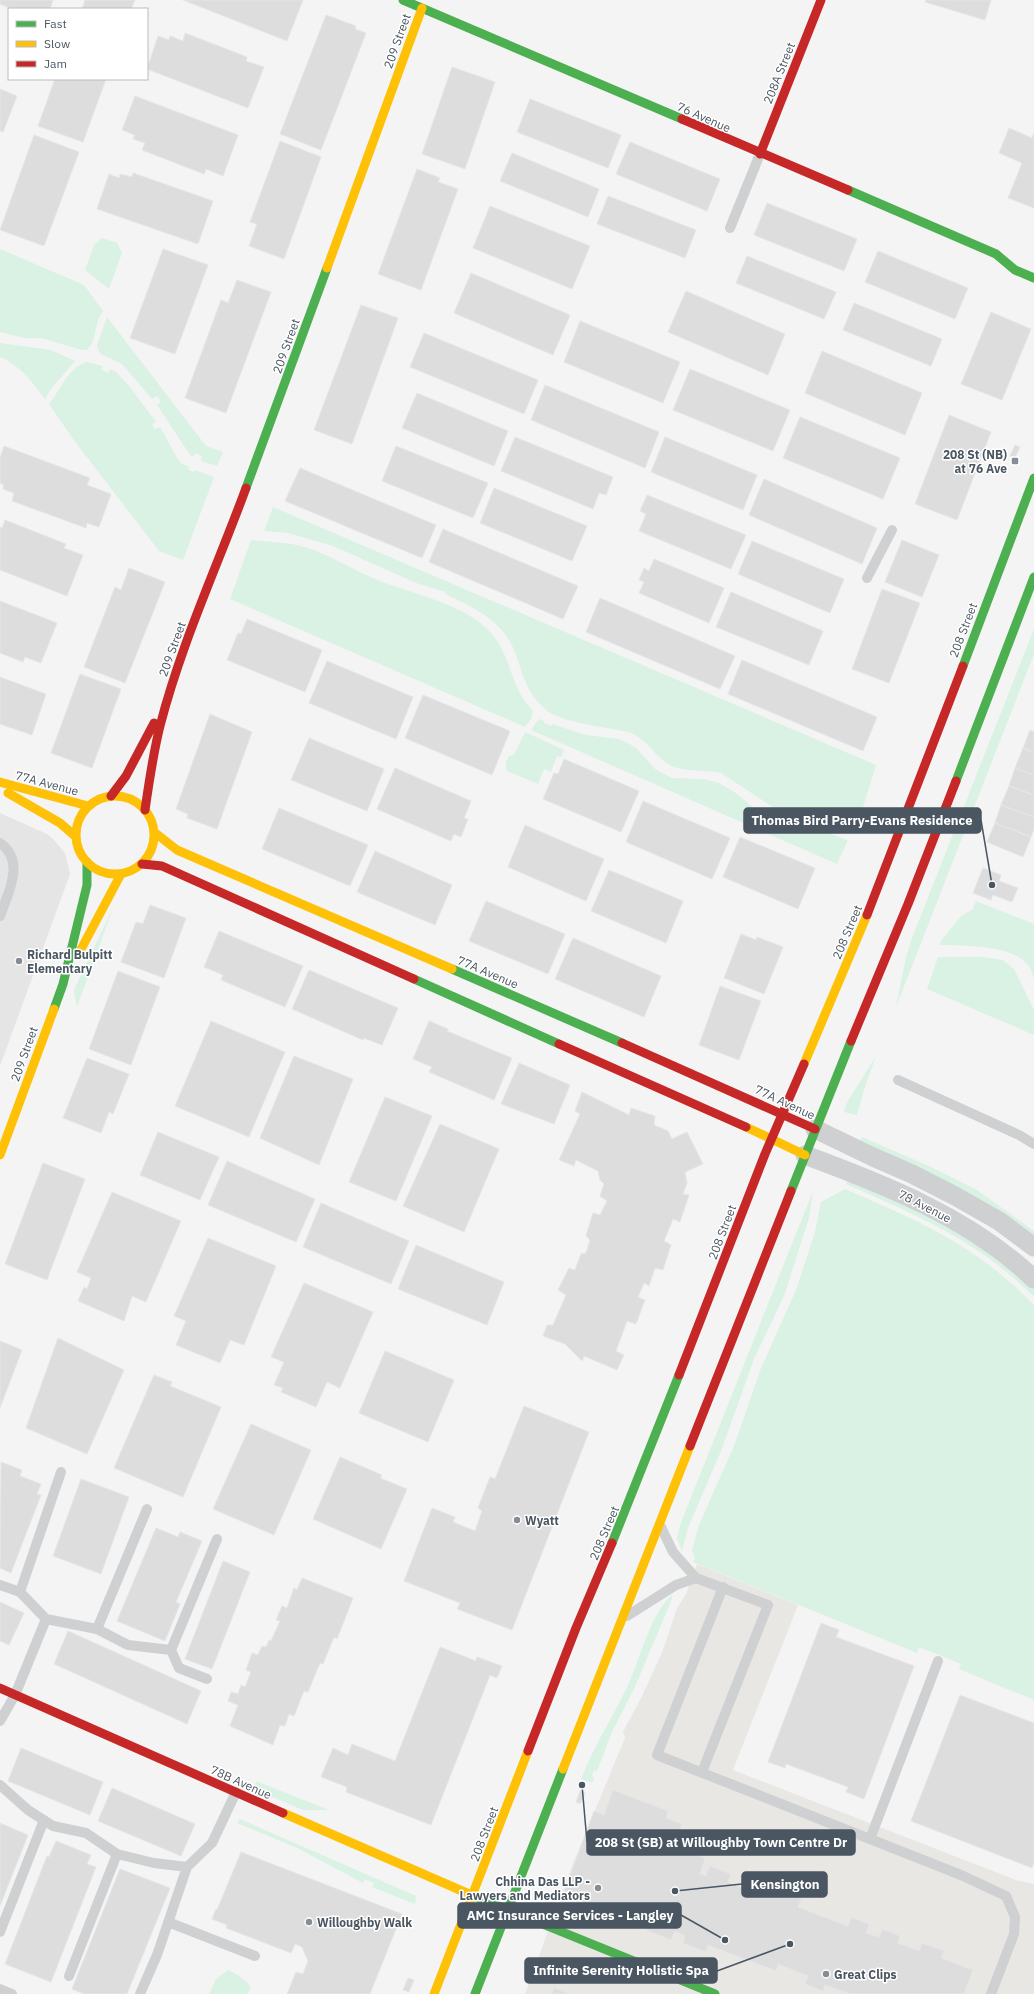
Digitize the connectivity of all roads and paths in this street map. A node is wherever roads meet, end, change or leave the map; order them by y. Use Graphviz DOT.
graph roads {
  1 [pos="403,0"];
  2 [pos="821,0"];
  3 [pos="422,8"];
  4 [pos="760,154"];
  5 [pos="730,228"];
  6 [pos="996,254"];
  7 [pos="1011,255"];
  8 [pos="1034,278"];
  9 [pos="1034,478"];
  10 [pos="892,530"];
  11 [pos="1034,577"];
  12 [pos="867,578"];
  13 [pos="170,691"];
  14 [pos="0,782"];
  15 [pos="0,788"];
  16 [pos="111,796"];
  17 [pos="88,806"];
  18 [pos="145,810"];
  19 [pos="154,832"];
  20 [pos="75,836"];
  21 [pos="0,843"];
  22 [pos="87,862"];
  23 [pos="142,864"];
  24 [pos="121,874"];
  25 [pos="0,916"];
  26 [pos="63,984"];
  27 [pos="898,1080"];
  28 [pos="782,1113"];
  29 [pos="815,1129"];
  30 [pos="771,1139"];
  31 [pos="1034,1144"];
  32 [pos="0,1155"];
  33 [pos="805,1155"];
  34 [pos="1034,1247"];
  35 [pos="1034,1279"];
  36 [pos="61,1472"];
  37 [pos="147,1509"];
  38 [pos="660,1523"];
  39 [pos="217,1539"];
  40 [pos="696,1578"];
  41 [pos="0,1585"];
  42 [pos="723,1588"];
  43 [pos="20,1592"];
  44 [pos="46,1619"];
  45 [pos="622,1619"];
  46 [pos="97,1629"];
  47 [pos="171,1650"];
  48 [pos="938,1661"];
  49 [pos="207,1679"];
  50 [pos="0,1688"];
  51 [pos="15,1695"];
  52 [pos="0,1721"];
  53 [pos="702,1772"];
  54 [pos="0,1785"];
  55 [pos="236,1792"];
  56 [pos="44,1820"];
  57 [pos="870,1838"];
  58 [pos="117,1854"];
  59 [pos="187,1867"];
  60 [pos="473,1896"];
  61 [pos="509,1911"];
  62 [pos="168,1922"];
  63 [pos="0,1932"];
  64 [pos="255,1956"];
  65 [pos="69,1976"];
  66 [pos="0,1989"];
  67 [pos="12,1994"];
  68 [pos="140,1994"];
  69 [pos="434,1994"];
  70 [pos="475,1994"];
  71 [pos="716,1994"];
  72 [pos="991,1994"];
  1 -- 3 [label="street, 76 Avenue"];
  2 -- 4 [label="street, 208A Street"];
  3 -- 4 [label="street, 76 Avenue"];
  3 -- 13 [label="street, 209 Street"];
  4 -- 5 [label="lane"];
  4 -- 6 [label="street, 76 Avenue"];
  6 -- 7 [label="street, 76 Avenue"];
  6 -- 8 [label="street, 76 Avenue"];
  9 -- 28 [label="street, 208 Street"];
  10 -- 12 [label="lane"];
  11 -- 29 [label="street"];
  13 -- 16 [label="street, 209 Street"];
  13 -- 18 [label="street, 209 Street"];
  14 -- 17 [label="street, 77A Avenue"];
  15 -- 20 [label="street"];
  16 -- 17 [label="street"];
  16 -- 18 [label="street"];
  17 -- 20 [label="street"];
  18 -- 19 [label="street"];
  19 -- 23 [label="street"];
  19 -- 28 [label="street, 77A Avenue"];
  20 -- 22 [label="street"];
  21 -- 25 [label="lane"];
  22 -- 24 [label="street"];
  22 -- 26 [label="street, 209 Street"];
  23 -- 24 [label="street"];
  23 -- 30 [label="street"];
  24 -- 26 [label="street, 209 Street"];
  26 -- 32 [label="street, 209 Street"];
  27 -- 31 [label="lane"];
  28 -- 29 [label="street, 77A Avenue"];
  28 -- 30 [label="street, 208 Street"];
  29 -- 33 [label="street"];
  29 -- 34 [label="street, 78 Avenue"];
  30 -- 33 [label="street"];
  30 -- 60 [label="street, 208 Street"];
  33 -- 35 [label="street, 78 Avenue"];
  33 -- 38 [label="street"];
  36 -- 43 [label="lane"];
  37 -- 46 [label="lane"];
  38 -- 40 [label="lane"];
  38 -- 45 [label="street"];
  39 -- 47 [label="lane"];
  40 -- 42 [label="lane"];
  40 -- 45 [label="lane"];
  41 -- 43 [label="lane"];
  42 -- 53 [label="lane"];
  42 -- 53 [label="lane"];
  43 -- 44 [label="lane"];
  44 -- 46 [label="lane"];
  44 -- 51 [label="lane"];
  45 -- 61 [label="street"];
  46 -- 47 [label="lane"];
  47 -- 49 [label="lane"];
  48 -- 57 [label="lane"];
  50 -- 51 [label="street, 78B Avenue"];
  51 -- 52 [label="lane"];
  51 -- 55 [label="street, 78B Avenue"];
  53 -- 57 [label="lane"];
  54 -- 56 [label="lane"];
  55 -- 59 [label="lane"];
  55 -- 60 [label="street, 78B Avenue"];
  56 -- 58 [label="lane"];
  56 -- 63 [label="lane"];
  57 -- 72 [label="lane"];
  58 -- 59 [label="lane"];
  58 -- 65 [label="lane"];
  59 -- 62 [label="lane"];
  60 -- 61 [label="street, 78B Avenue"];
  60 -- 69 [label="street, 208 Street"];
  61 -- 70 [label="street"];
  61 -- 71 [label="street, 78B Avenue"];
  62 -- 64 [label="lane"];
  62 -- 68 [label="lane"];
  66 -- 67 [label="lane"];
}
